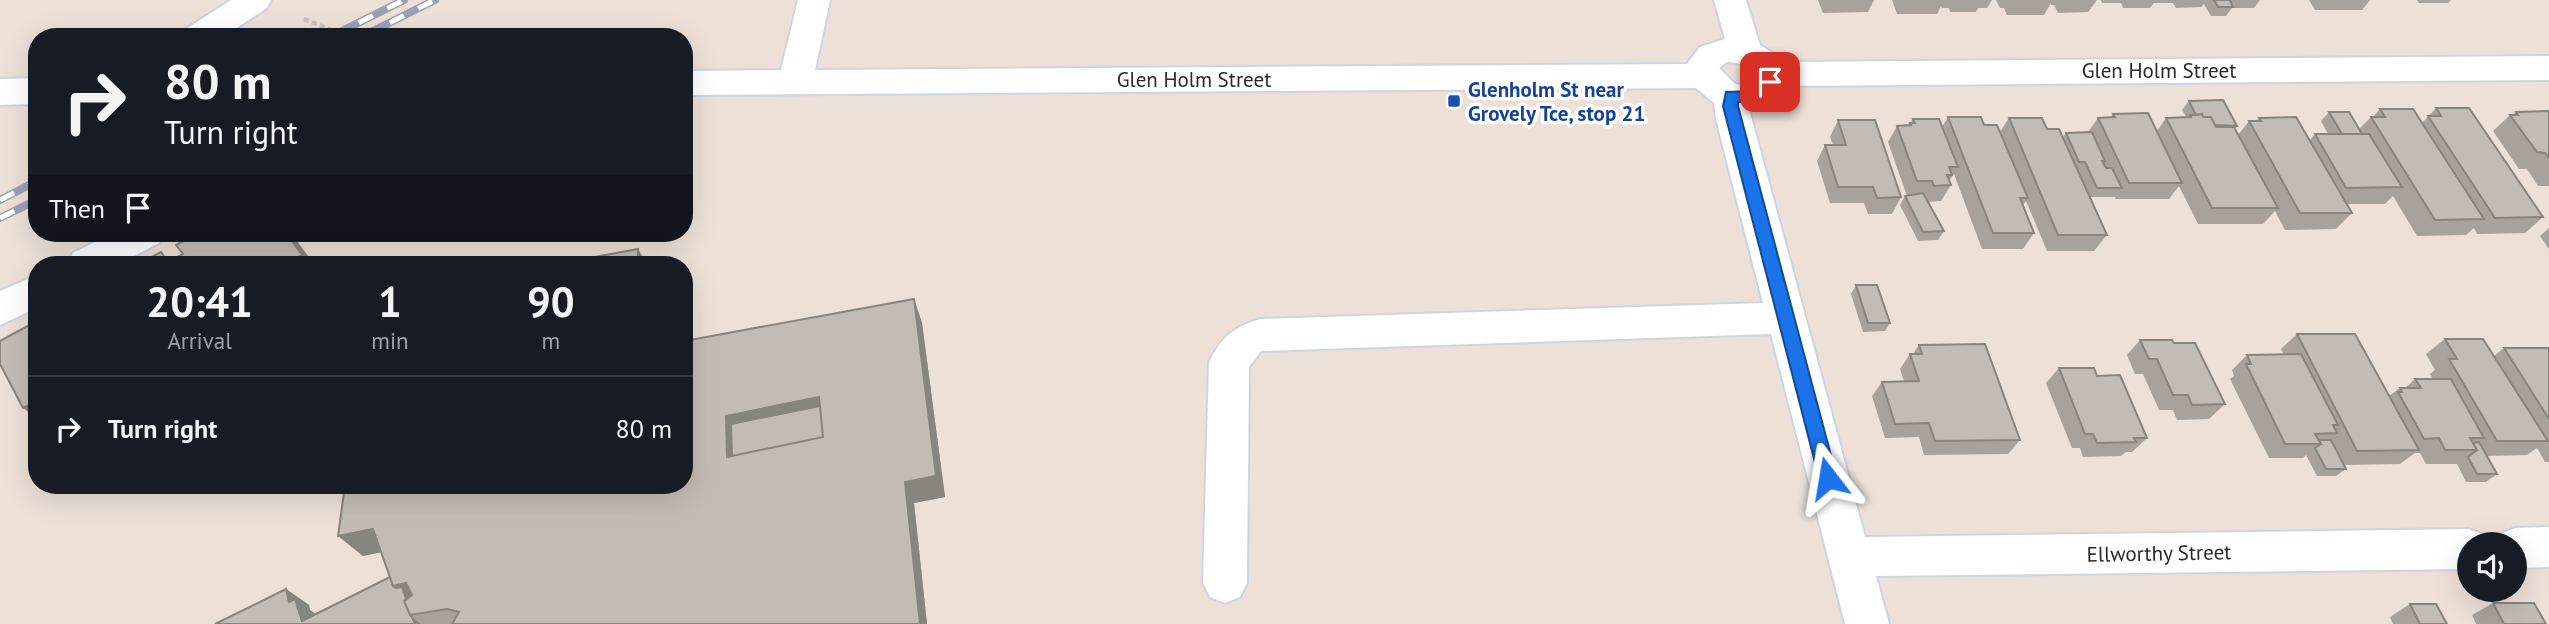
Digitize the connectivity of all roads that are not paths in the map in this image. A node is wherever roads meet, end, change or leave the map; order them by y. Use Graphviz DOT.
graph roads {
  1 [pos="255,0"];
  2 [pos="814,0"];
  3 [pos="1730,0"];
  4 [pos="212,28"];
  5 [pos="1743,52"];
  6 [pos="2549,68"];
  7 [pos="1770,74"];
  8 [pos="795,82"];
  9 [pos="693,83"];
  10 [pos="1717,86"];
  11 [pos="129,242"];
  12 [pos="101,256"];
  13 [pos="28,295"];
  14 [pos="0,309"];
  15 [pos="1787,318"];
  16 [pos="2549,547"];
  17 [pos="2457,548"];
  18 [pos="2527,548"];
  19 [pos="1849,557"];
  20 [pos="1225,583"];
  21 [pos="1867,624"];
  1 -- 4 [label="street"];
  2 -- 8 [label="street"];
  3 -- 5 [label="street"];
  5 -- 7 [label="street"];
  5 -- 10 [label="street"];
  6 -- 7 [label="street, Glen Holm Street"];
  7 -- 10 [label="street"];
  8 -- 9 [label="street, Glen Holm Street"];
  8 -- 10 [label="street, Glen Holm Street"];
  10 -- 15 [label="street"];
  11 -- 12 [label="street"];
  13 -- 14 [label="street"];
  15 -- 19 [label="street"];
  15 -- 20 [label="street"];
  16 -- 18 [label="street"];
  17 -- 19 [label="street, Ellworthy Street"];
  19 -- 21 [label="street"];
}
